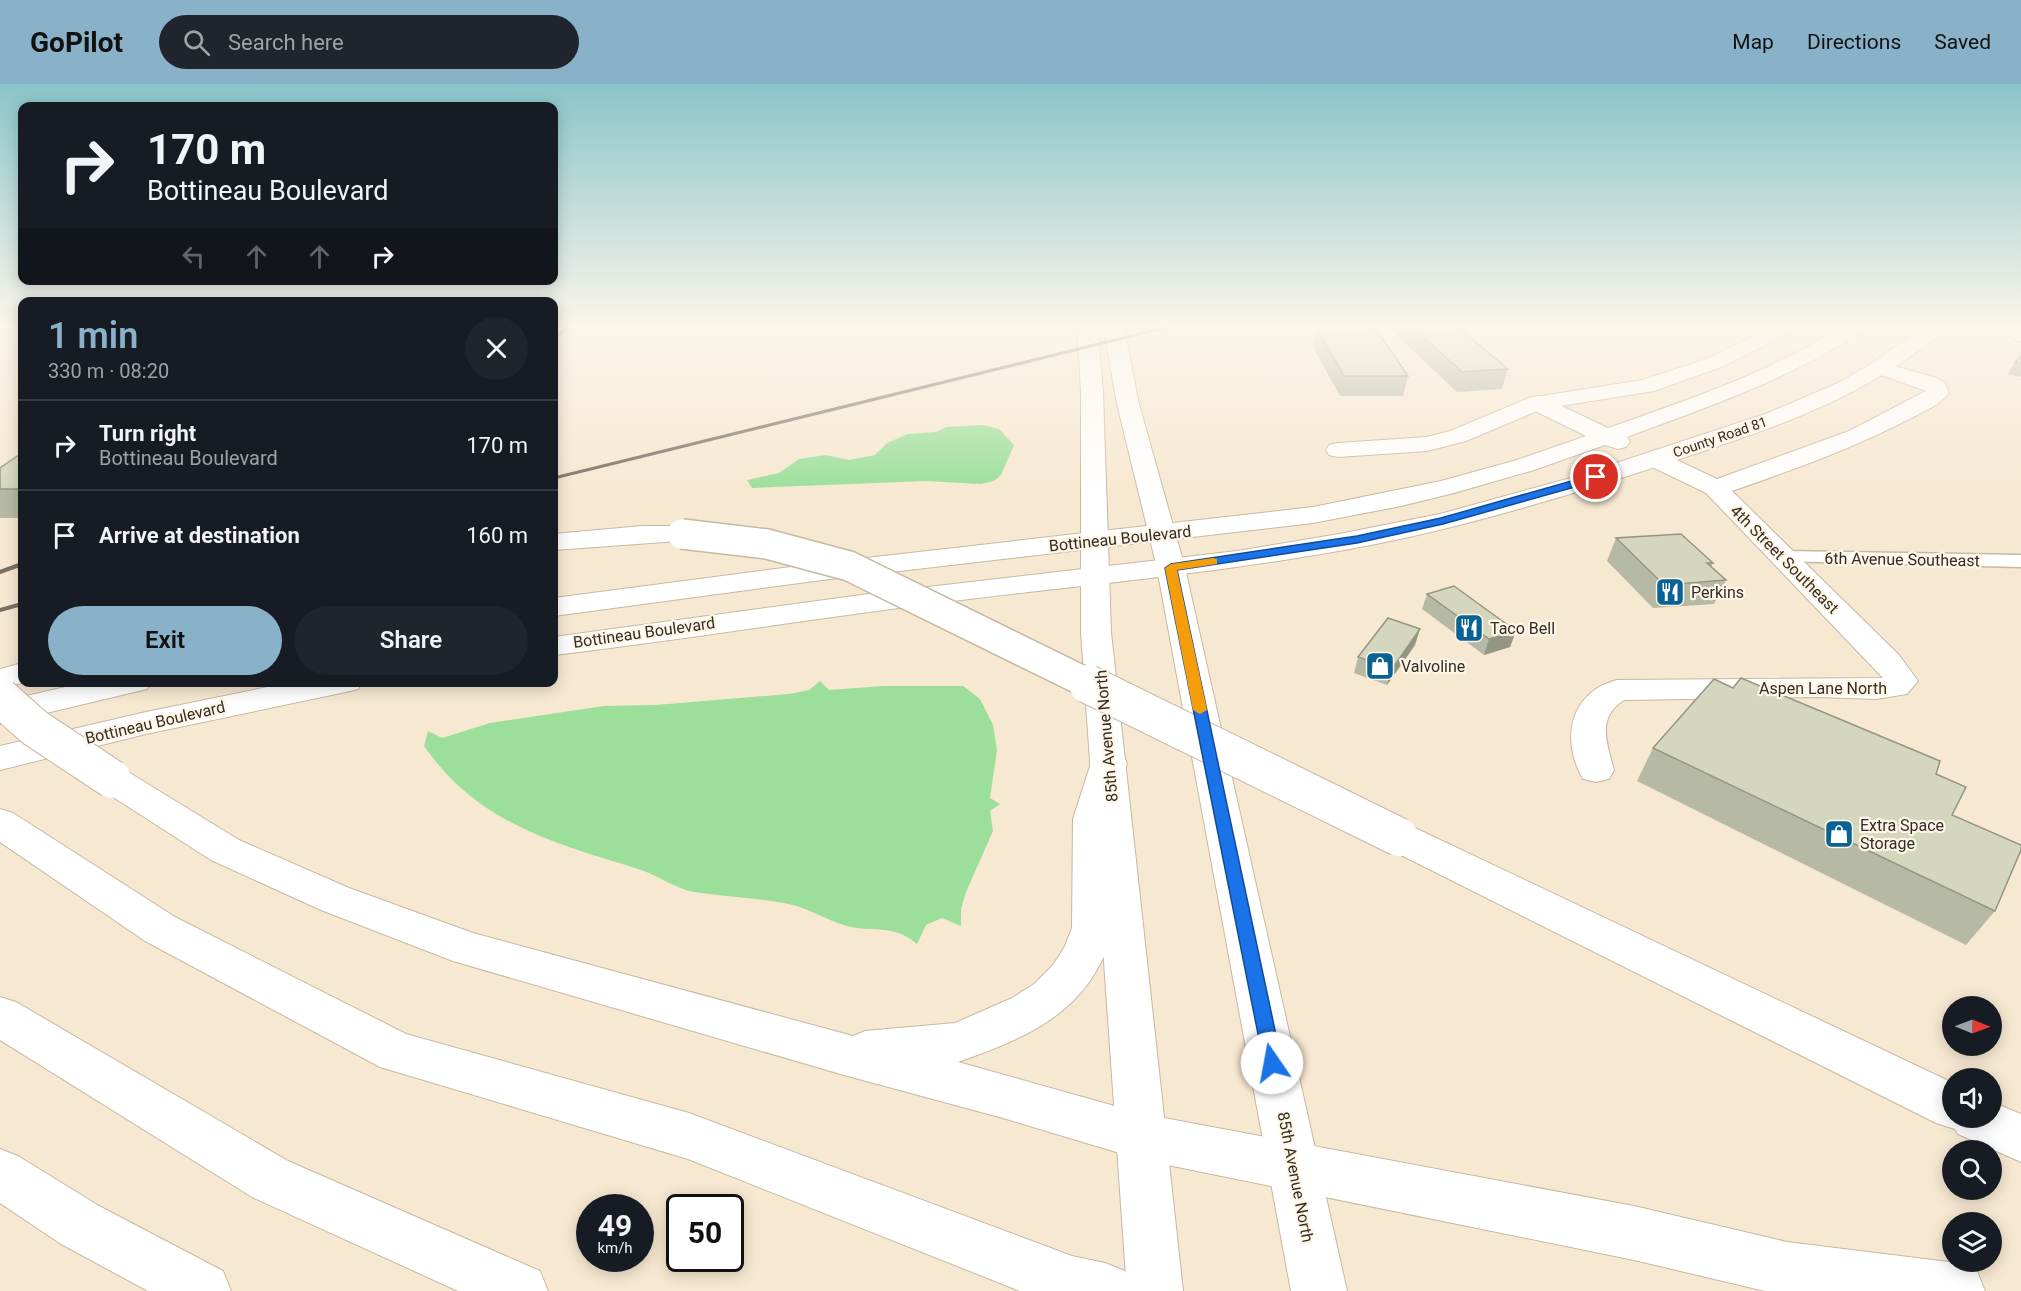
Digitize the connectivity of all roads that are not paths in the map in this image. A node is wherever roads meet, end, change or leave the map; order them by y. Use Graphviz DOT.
graph roads {
  1 [pos="1091,380"];
  2 [pos="1123,380"];
  3 [pos="1664,380"];
  4 [pos="1752,380"];
  5 [pos="1857,380"];
  6 [pos="1920,380"];
  7 [pos="1537,403"];
  8 [pos="1607,436"];
  9 [pos="1338,450"];
  10 [pos="1655,459"];
  11 [pos="1715,488"];
  12 [pos="1093,541"];
  13 [pos="558,542"];
  14 [pos="1167,551"];
  15 [pos="1784,557"];
  16 [pos="2021,561"];
  17 [pos="1095,575"];
  18 [pos="558,606"];
  19 [pos="558,645"];
  20 [pos="18,675"];
  21 [pos="1901,678"];
  22 [pos="0,679"];
  23 [pos="112,687"];
  24 [pos="321,687"];
  25 [pos="0,697"];
  26 [pos="0,712"];
  27 [pos="0,758"];
  28 [pos="1108,764"];
  29 [pos="1596,770"];
  30 [pos="0,823"];
  31 [pos="0,1016"];
  32 [pos="844,1054"];
  33 [pos="1942,1102"];
  34 [pos="1998,1128"];
  35 [pos="1143,1137"];
  36 [pos="2021,1138"];
  37 [pos="1295,1168"];
  38 [pos="0,1174"];
  39 [pos="1089,1287"];
  40 [pos="203,1291"];
  41 [pos="519,1291"];
  42 [pos="1155,1291"];
  43 [pos="1319,1291"];
  44 [pos="1957,1291"];
  1 -- 12 [label="main road, 85th Avenue North"];
  2 -- 14 [label="main road, 85th Avenue North"];
  3 -- 7 [label="main road"];
  4 -- 8 [label="main road, Bottineau Boulevard"];
  5 -- 10 [label="main road, County Road 81"];
  6 -- 11 [label="main road"];
  7 -- 8 [label="main road, 4th Street Southeast"];
  7 -- 9 [label="main road"];
  8 -- 10 [label="main road, 4th Street Southeast"];
  8 -- 14 [label="main road, Bottineau Boulevard"];
  10 -- 11 [label="main road, 4th Street Southeast"];
  10 -- 14 [label="main road, Bottineau Boulevard"];
  11 -- 15 [label="main road, 4th Street Southeast"];
  12 -- 14 [label="main road, Bottineau Boulevard"];
  12 -- 17 [label="main road, 85th Avenue North"];
  12 -- 18 [label="main road, Bottineau Boulevard"];
  13 -- 33 [label="main road, bridge"];
  14 -- 17 [label="main road, Bottineau Boulevard"];
  14 -- 37 [label="main road, 85th Avenue North"];
  15 -- 16 [label="street, 6th Avenue Southeast"];
  15 -- 21 [label="main road, 4th Street Southeast"];
  17 -- 19 [label="main road, Bottineau Boulevard"];
  17 -- 28 [label="main road, 85th Avenue North"];
  20 -- 22 [label="main road"];
  21 -- 29 [label="main road, Aspen Lane North"];
  23 -- 26 [label="main road"];
  24 -- 27 [label="main road, Bottineau Boulevard"];
  25 -- 32 [label="main road, bridge"];
  28 -- 32 [label="main road"];
  28 -- 35 [label="main road, 85th Avenue North"];
  30 -- 39 [label="main road"];
  31 -- 41 [label="main road"];
  32 -- 35 [label="main road"];
  34 -- 36 [label="main road"];
  35 -- 37 [label="main road"];
  35 -- 42 [label="main road, 85th Avenue North"];
  37 -- 43 [label="main road, 85th Avenue North"];
  37 -- 44 [label="main road"];
  38 -- 40 [label="main road"];
}
